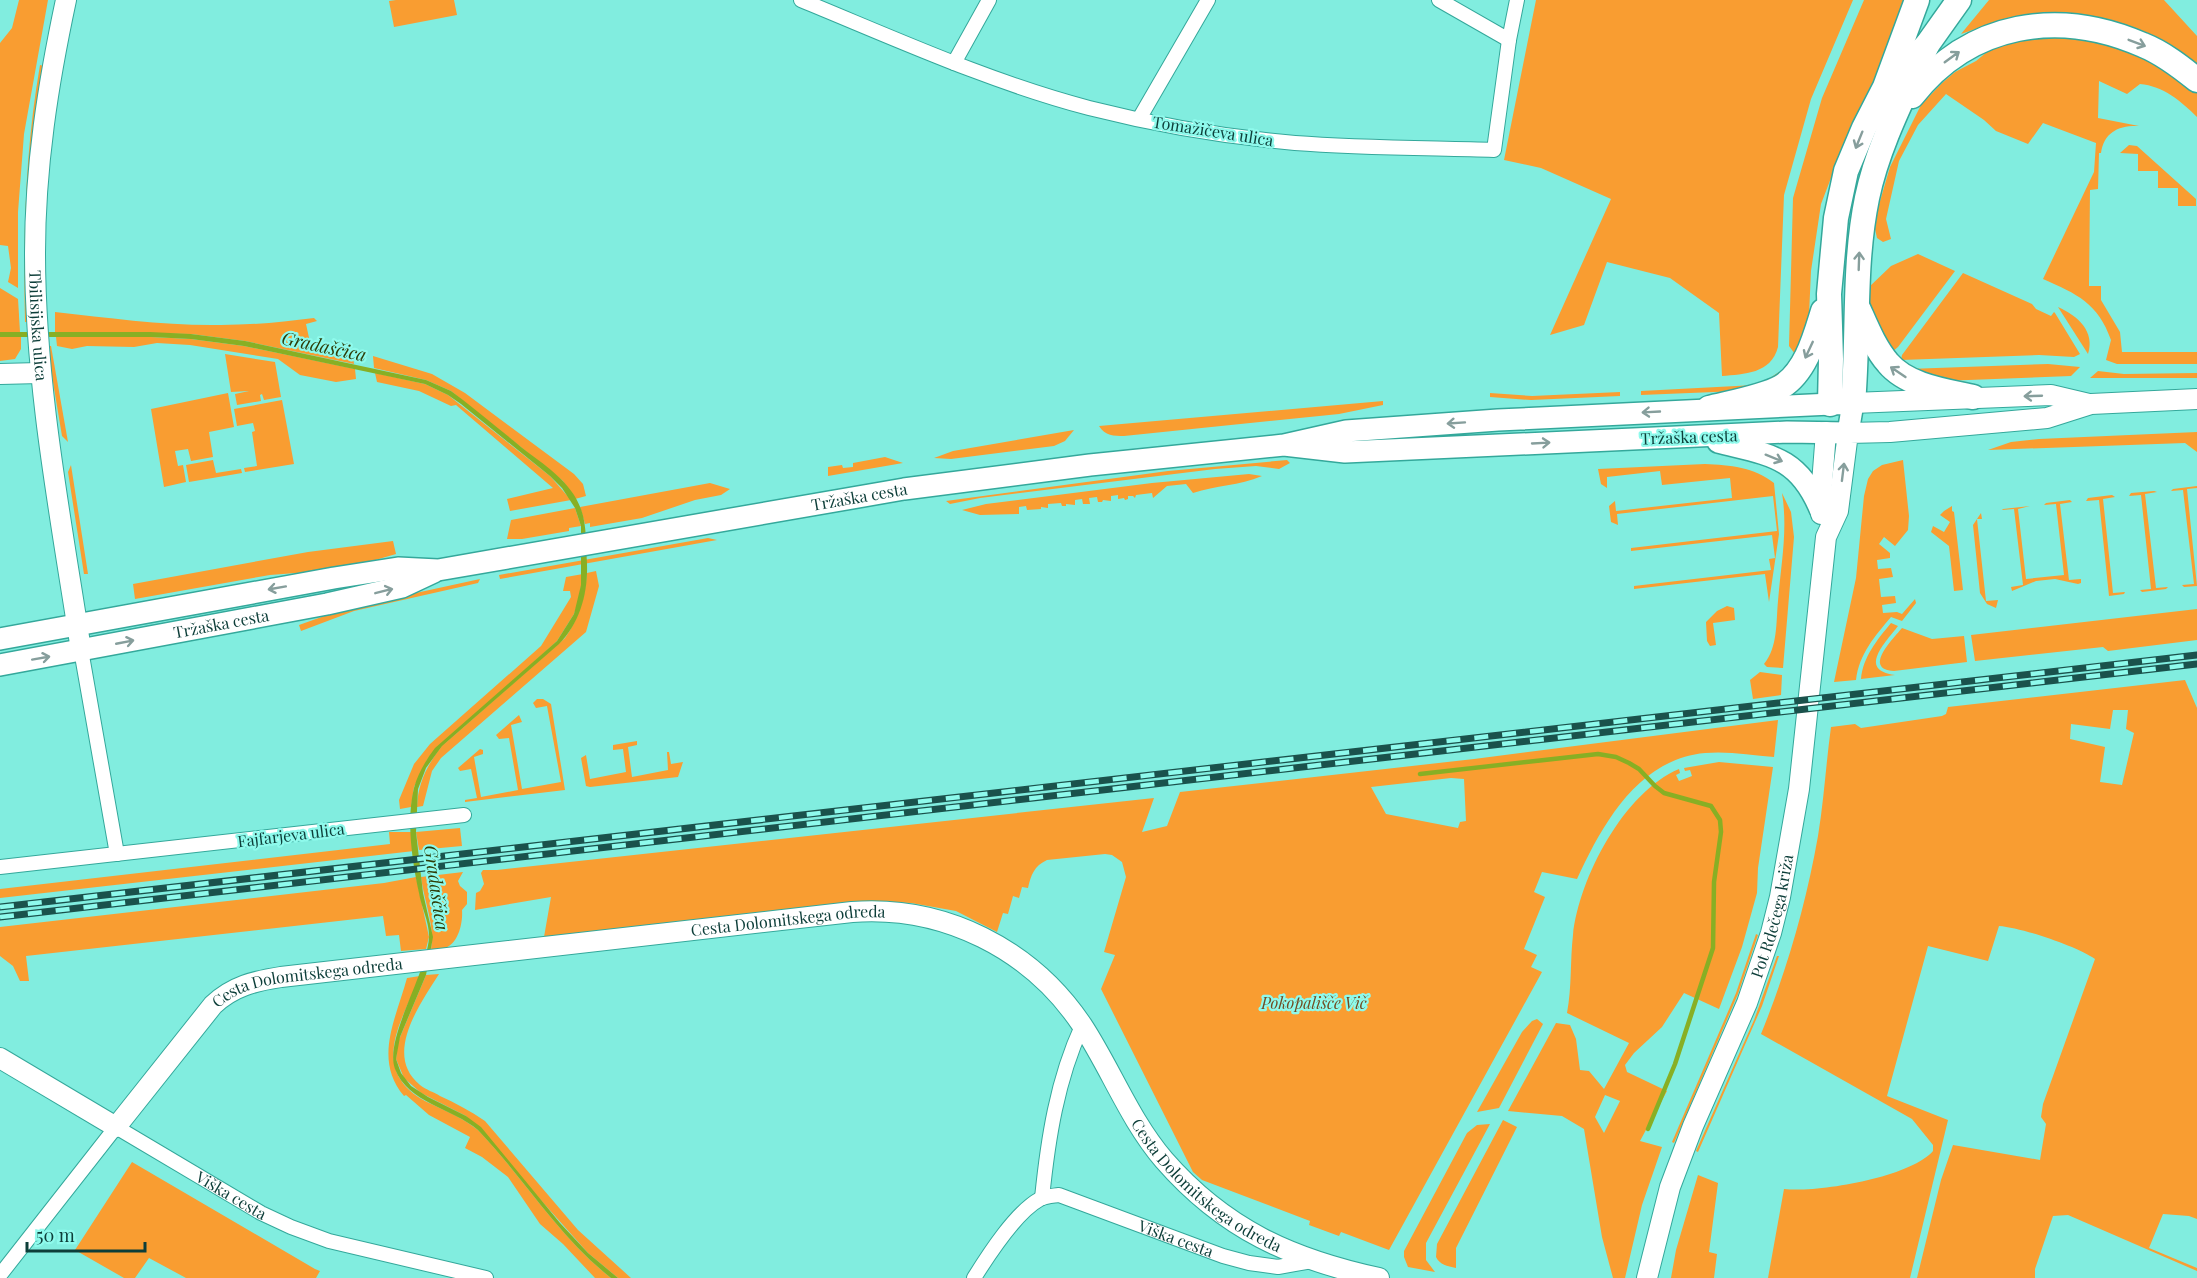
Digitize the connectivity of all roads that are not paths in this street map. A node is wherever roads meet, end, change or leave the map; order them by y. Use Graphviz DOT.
graph roads {
  1 [pos="66,0"];
  2 [pos="801,0"];
  3 [pos="989,0"];
  4 [pos="1208,0"];
  5 [pos="1439,0"];
  6 [pos="1516,0"];
  7 [pos="1917,0"];
  8 [pos="1959,0"];
  9 [pos="1509,40"];
  10 [pos="1927,45"];
  11 [pos="954,63"];
  12 [pos="2197,80"];
  13 [pos="1885,87"];
  14 [pos="1897,114"];
  15 [pos="1138,119"];
  16 [pos="1829,294"];
  17 [pos="1858,307"];
  18 [pos="40,373"];
  19 [pos="0,374"];
  20 [pos="1973,398"];
  21 [pos="2197,399"];
  22 [pos="1841,404"];
  23 [pos="2091,404"];
  24 [pos="1709,408"];
  25 [pos="1826,432"];
  26 [pos="1848,433"];
  27 [pos="1697,436"];
  28 [pos="1284,445"];
  29 [pos="1820,509"];
  30 [pos="1826,537"];
  31 [pos="438,570"];
  32 [pos="77,625"];
  33 [pos="0,639"];
  34 [pos="81,650"];
  35 [pos="0,665"];
  36 [pos="464,815"];
  37 [pos="117,854"];
  38 [pos="0,867"];
  39 [pos="1082,1026"];
  40 [pos="0,1058"];
  41 [pos="117,1126"];
  42 [pos="1042,1198"];
  43 [pos="1312,1261"];
  44 [pos="0,1275"];
  45 [pos="486,1278"];
  46 [pos="974,1278"];
  47 [pos="1379,1278"];
  48 [pos="1647,1278"];
  1 -- 18 [label="street, Tbilisijska ulica"];
  2 -- 11 [label="street, Tomažičeva ulica"];
  3 -- 11 [label="street"];
  4 -- 15 [label="street"];
  5 -- 9 [label="street"];
  6 -- 9 [label="street, Tomažičeva ulica"];
  7 -- 13 [label="highway"];
  8 -- 10 [label="highway"];
  9 -- 15 [label="street, Tomažičeva ulica"];
  10 -- 13 [label="highway"];
  10 -- 14 [label="highway"];
  11 -- 15 [label="street, Tomažičeva ulica"];
  14 -- 12 [label="highway, one-way"];
  13 -- 16 [label="highway, one-way"];
  17 -- 14 [label="highway, one-way"];
  16 -- 22 [label="highway"];
  16 -- 24 [label="highway, one-way"];
  20 -- 17 [label="highway, one-way"];
  17 -- 22 [label="highway"];
  18 -- 19 [label="street"];
  18 -- 32 [label="street, Tbilisijska ulica"];
  20 -- 22 [label="street, Tržaška cesta"];
  23 -- 20 [label="street, Tržaška cesta, one-way"];
  21 -- 23 [label="street, Tržaška cesta"];
  22 -- 24 [label="main road, Tržaška cesta"];
  22 -- 25 [label="main road"];
  22 -- 26 [label="main road"];
  23 -- 26 [label="street, Tržaška cesta"];
  24 -- 28 [label="main road, Tržaška cesta, one-way"];
  25 -- 26 [label="main road, Tržaška cesta"];
  25 -- 27 [label="main road, Tržaška cesta"];
  25 -- 29 [label="street, Pot Rdečega križa"];
  30 -- 26 [label="street, Pot Rdečega križa, one-way"];
  28 -- 27 [label="main road, Tržaška cesta, one-way"];
  27 -- 29 [label="main road, one-way"];
  28 -- 31 [label="main road, Tržaška cesta"];
  29 -- 30 [label="street, Pot Rdečega križa"];
  30 -- 48 [label="street, Pot Rdečega križa"];
  31 -- 32 [label="main road, Tržaška cesta, one-way"];
  34 -- 31 [label="main road, Tržaška cesta, one-way"];
  32 -- 33 [label="main road, Tržaška cesta"];
  32 -- 34 [label="street, Tbilisijska ulica"];
  35 -- 34 [label="main road, Tržaška cesta, one-way"];
  34 -- 37 [label="street"];
  36 -- 37 [label="street, Fajfarjeva ulica"];
  37 -- 38 [label="street, Fajfarjeva ulica"];
  39 -- 41 [label="street, Cesta Dolomitskega odreda"];
  39 -- 42 [label="street"];
  39 -- 43 [label="street, Cesta Dolomitskega odreda"];
  40 -- 41 [label="street, Viška cesta"];
  41 -- 44 [label="street"];
  41 -- 45 [label="street, Viška cesta"];
  42 -- 43 [label="street, Viška cesta"];
  42 -- 46 [label="street"];
  43 -- 47 [label="street, Cesta Dolomitskega odreda"];
}
